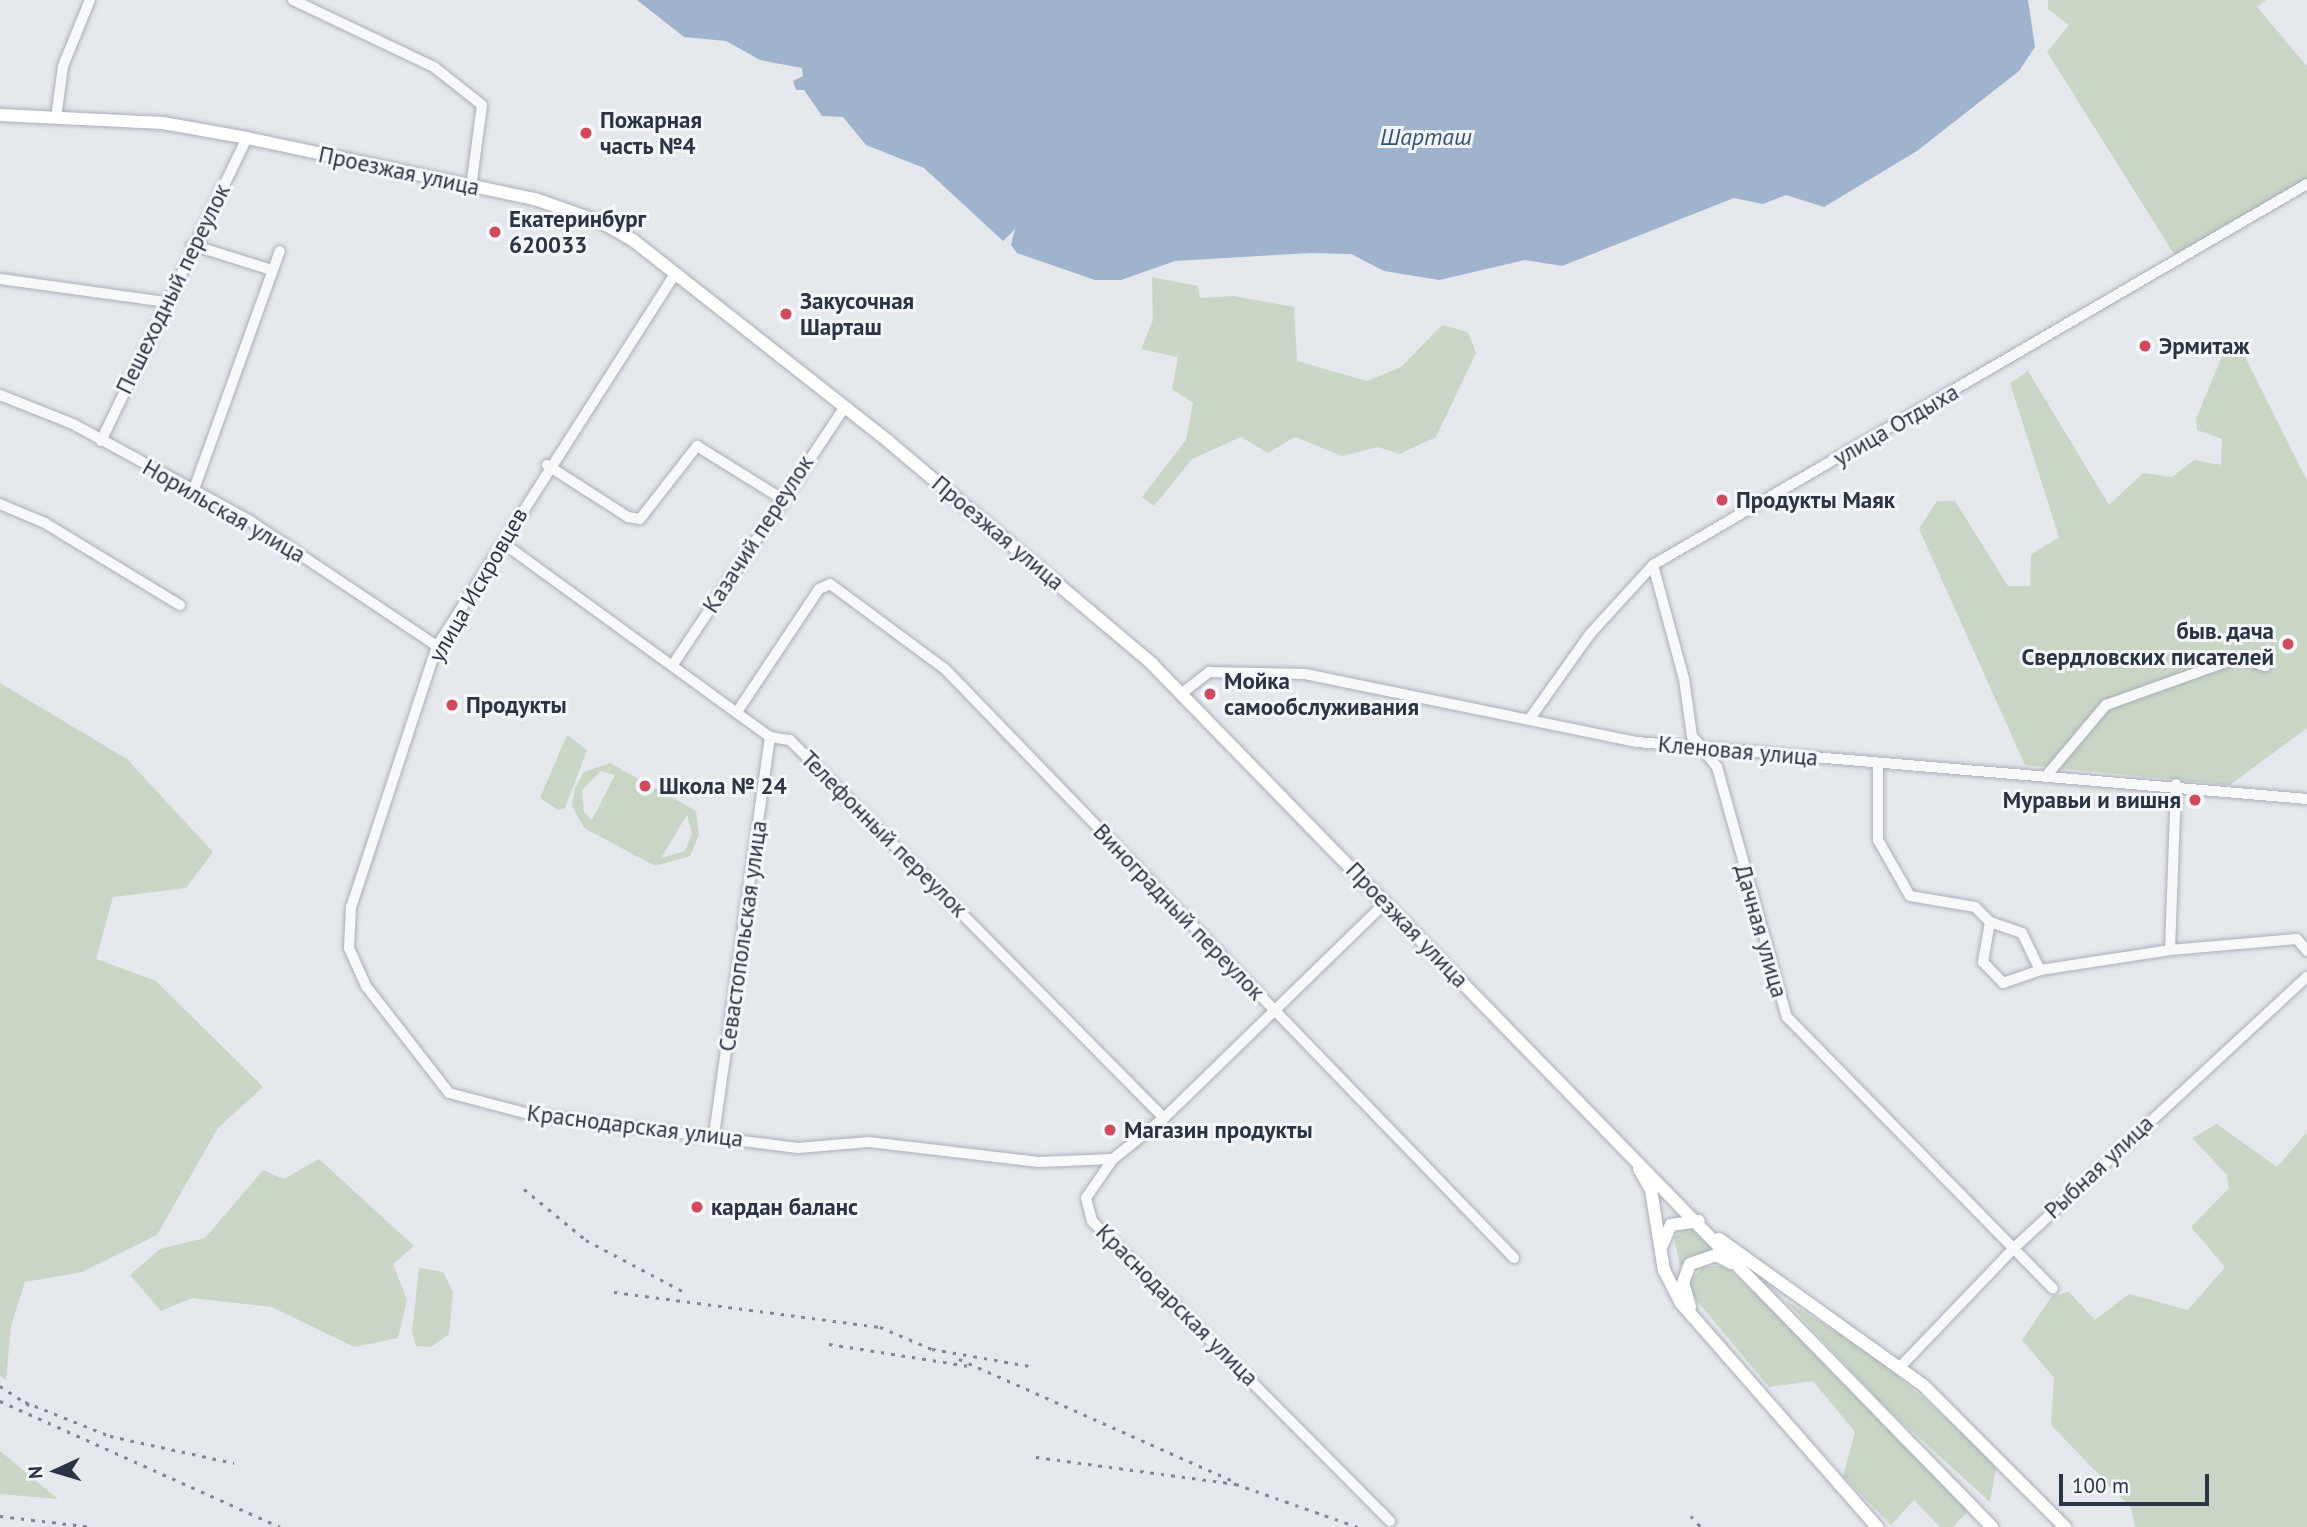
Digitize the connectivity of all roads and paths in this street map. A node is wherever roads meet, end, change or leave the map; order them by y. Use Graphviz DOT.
graph roads {
  1 [pos="90,0"];
  2 [pos="293,0"];
  3 [pos="0,115"];
  4 [pos="56,118"];
  5 [pos="247,138"];
  6 [pos="2307,184"];
  7 [pos="471,187"];
  8 [pos="192,245"];
  9 [pos="280,251"];
  10 [pos="272,270"];
  11 [pos="675,274"];
  12 [pos="0,279"];
  13 [pos="164,302"];
  14 [pos="0,395"];
  15 [pos="845,407"];
  16 [pos="101,441"];
  17 [pos="547,465"];
  18 [pos="193,492"];
  19 [pos="779,497"];
  20 [pos="0,504"];
  21 [pos="503,543"];
  22 [pos="1653,565"];
  23 [pos="180,605"];
  24 [pos="437,646"];
  25 [pos="674,663"];
  26 [pos="2265,666"];
  27 [pos="1181,694"];
  28 [pos="739,709"];
  29 [pos="1531,717"];
  30 [pos="770,737"];
  31 [pos="1702,746"];
  32 [pos="1878,764"];
  33 [pos="2047,775"];
  34 [pos="2176,784"];
  35 [pos="2307,799"];
  36 [pos="1385,902"];
  37 [pos="1990,922"];
  38 [pos="2170,950"];
  39 [pos="2307,951"];
  40 [pos="2040,970"];
  41 [pos="2307,977"];
  42 [pos="1273,1010"];
  43 [pos="428,1072"];
  44 [pos="1164,1118"];
  45 [pos="715,1135"];
  46 [pos="1624,1147"];
  47 [pos="1113,1159"];
  48 [pos="1700,1221"];
  49 [pos="1710,1233"];
  50 [pos="2014,1248"];
  51 [pos="1661,1252"];
  52 [pos="1514,1258"];
  53 [pos="1751,1279"];
  54 [pos="2053,1289"];
  55 [pos="1697,1323"];
  56 [pos="1900,1367"];
  57 [pos="1390,1521"];
  58 [pos="1877,1527"];
  59 [pos="1992,1527"];
  60 [pos="2065,1527"];
  1 -- 4 [label="street"];
  2 -- 7 [label="street"];
  3 -- 4 [label="main road, Проезжая улица"];
  4 -- 5 [label="main road, Проезжая улица"];
  5 -- 7 [label="main road, Проезжая улица"];
  5 -- 8 [label="street, Пешеходный переулок"];
  6 -- 22 [label="street, улица Отдыха"];
  7 -- 11 [label="main road, Проезжая улица"];
  8 -- 10 [label="street"];
  8 -- 13 [label="street, Пешеходный переулок"];
  9 -- 10 [label="street"];
  10 -- 18 [label="street"];
  11 -- 15 [label="main road, Проезжая улица"];
  11 -- 17 [label="street, улица Искровцев"];
  12 -- 13 [label="street"];
  13 -- 16 [label="street, Пешеходный переулок"];
  14 -- 16 [label="street, Норильская улица"];
  15 -- 19 [label="street, Казачий переулок"];
  15 -- 27 [label="main road, Проезжая улица"];
  16 -- 18 [label="street, Норильская улица"];
  17 -- 19 [label="street"];
  17 -- 21 [label="street, улица Искровцев"];
  18 -- 24 [label="street, Норильская улица"];
  19 -- 25 [label="street, Казачий переулок"];
  20 -- 23 [label="street"];
  21 -- 24 [label="street, улица Искровцев"];
  21 -- 25 [label="street, Телефонный переулок"];
  22 -- 29 [label="street, улица Отдыха"];
  22 -- 31 [label="street, Дачная улица"];
  24 -- 43 [label="street, улица Искровцев"];
  25 -- 28 [label="street, Телефонный переулок"];
  26 -- 33 [label="street"];
  27 -- 29 [label="street, Кленовая улица"];
  27 -- 36 [label="main road, Проезжая улица"];
  28 -- 30 [label="street, Телефонный переулок"];
  28 -- 42 [label="street, Виноградный переулок"];
  29 -- 31 [label="street, Кленовая улица"];
  30 -- 44 [label="street, Телефонный переулок"];
  30 -- 45 [label="street, Севастопольская улица"];
  31 -- 32 [label="street, Кленовая улица"];
  31 -- 50 [label="street, Дачная улица"];
  32 -- 33 [label="street, Кленовая улица"];
  32 -- 37 [label="street"];
  33 -- 34 [label="street, Кленовая улица"];
  34 -- 35 [label="street, Кленовая улица"];
  34 -- 38 [label="street"];
  36 -- 42 [label="street"];
  36 -- 46 [label="main road, Проезжая улица"];
  37 -- 40 [label="street"];
  37 -- 40 [label="street"];
  38 -- 39 [label="street"];
  38 -- 40 [label="street"];
  41 -- 50 [label="street, Рыбная улица"];
  42 -- 44 [label="street"];
  42 -- 52 [label="street, Виноградный переулок"];
  43 -- 45 [label="street, Краснодарская улица"];
  44 -- 47 [label="street"];
  45 -- 47 [label="street, Краснодарская улица"];
  46 -- 48 [label="main road, Проезжая улица"];
  46 -- 51 [label="main road"];
  47 -- 57 [label="street, Краснодарская улица"];
  48 -- 49 [label="main road, Проезжая улица"];
  48 -- 51 [label="main road"];
  49 -- 53 [label="main road, Проезжая улица"];
  49 -- 56 [label="main road"];
  50 -- 54 [label="street, Дачная улица"];
  50 -- 56 [label="street, Рыбная улица"];
  51 -- 55 [label="main road"];
  53 -- 55 [label="main road"];
  53 -- 59 [label="main road, Проезжая улица"];
  55 -- 58 [label="main road"];
  56 -- 60 [label="main road"];
}
